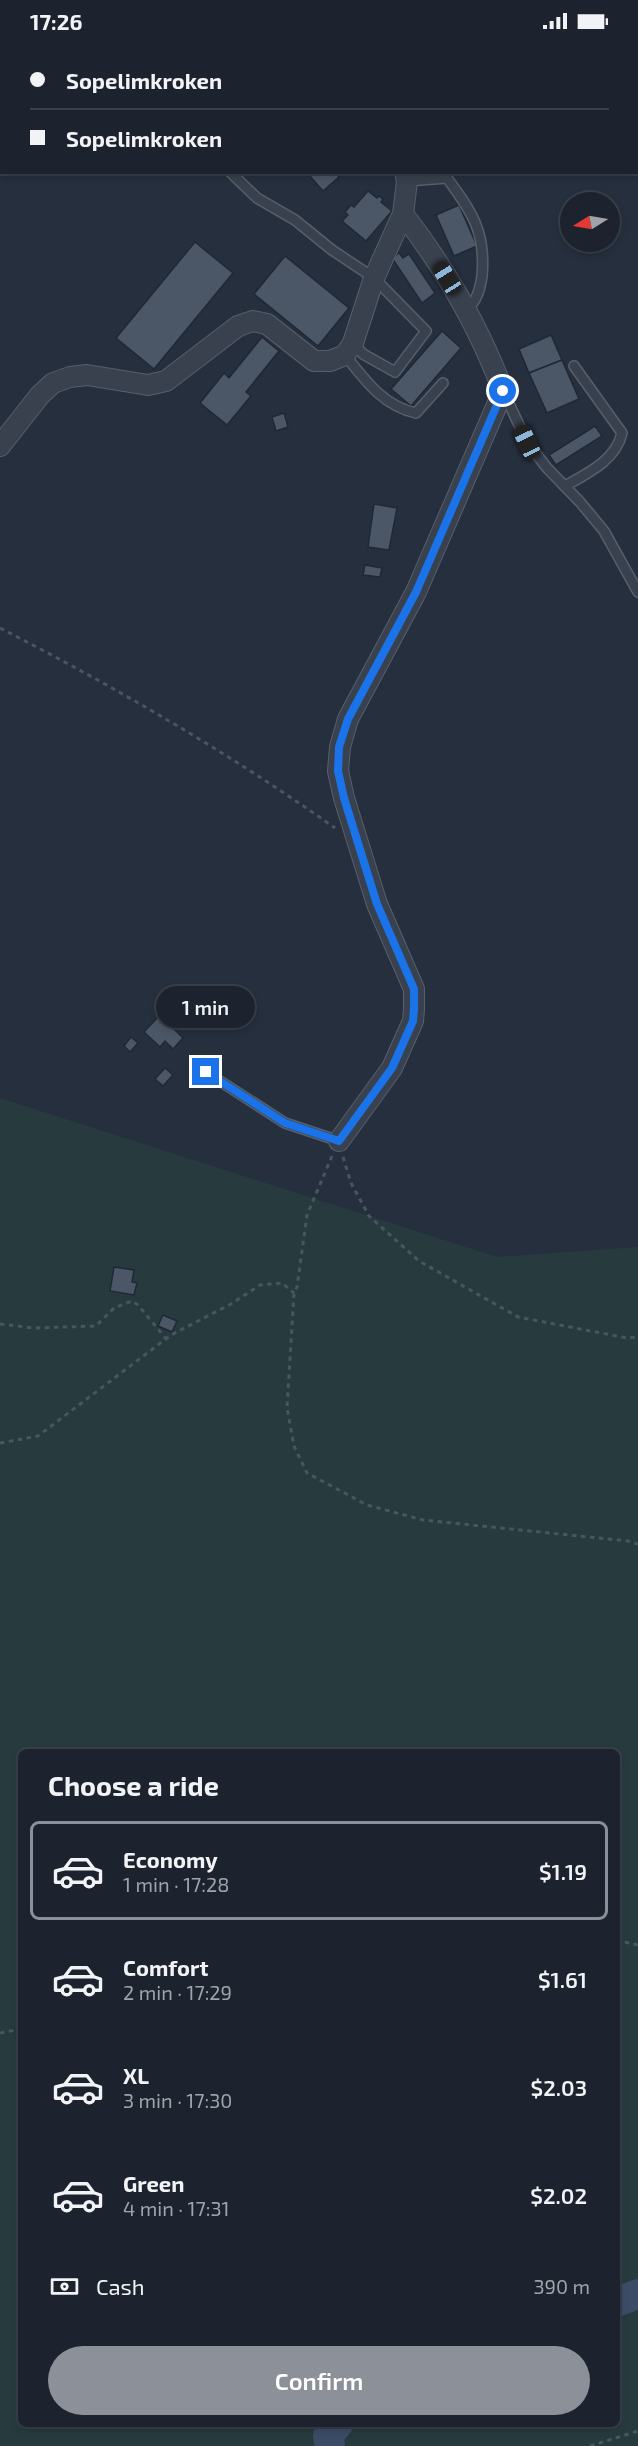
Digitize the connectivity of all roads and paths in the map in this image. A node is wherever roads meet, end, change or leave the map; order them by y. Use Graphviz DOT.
graph roads {
  1 [pos="232,174"];
  2 [pos="406,177"];
  3 [pos="403,214"];
  4 [pos="374,278"];
  5 [pos="467,309"];
  6 [pos="349,349"];
  7 [pos="574,366"];
  8 [pos="443,383"];
  9 [pos="503,391"];
  10 [pos="0,446"];
  11 [pos="565,486"];
  12 [pos="638,592"];
  13 [pos="0,628"];
  14 [pos="359,845"];
  15 [pos="206,1072"];
  16 [pos="339,1141"];
  17 [pos="294,1293"];
  18 [pos="0,1324"];
  19 [pos="638,1337"];
  20 [pos="167,1340"];
  21 [pos="0,1443"];
  22 [pos="638,1544"];
  23 [pos="620,1941"];
  24 [pos="638,1945"];
  25 [pos="18,2029"];
  26 [pos="0,2032"];
  27 [pos="638,2431"];
  28 [pos="590,2446"];
  1 -- 4 [label="lane"];
  2 -- 3 [label="street"];
  2 -- 5 [label="lane"];
  3 -- 4 [label="street"];
  3 -- 5 [label="street"];
  4 -- 6 [label="street"];
  4 -- 6 [label="lane"];
  5 -- 9 [label="street"];
  6 -- 8 [label="lane"];
  6 -- 10 [label="street"];
  7 -- 11 [label="lane"];
  9 -- 11 [label="lane"];
  9 -- 14 [label="street"];
  11 -- 12 [label="lane"];
  13 -- 14 [label="path"];
  14 -- 16 [label="street"];
  15 -- 16 [label="lane"];
  16 -- 17 [label="path"];
  16 -- 19 [label="path"];
  17 -- 20 [label="path"];
  17 -- 22 [label="path"];
  18 -- 20 [label="path"];
  20 -- 21 [label="path"];
  23 -- 24 [label="path"];
  25 -- 26 [label="path"];
  27 -- 28 [label="path"];
}
